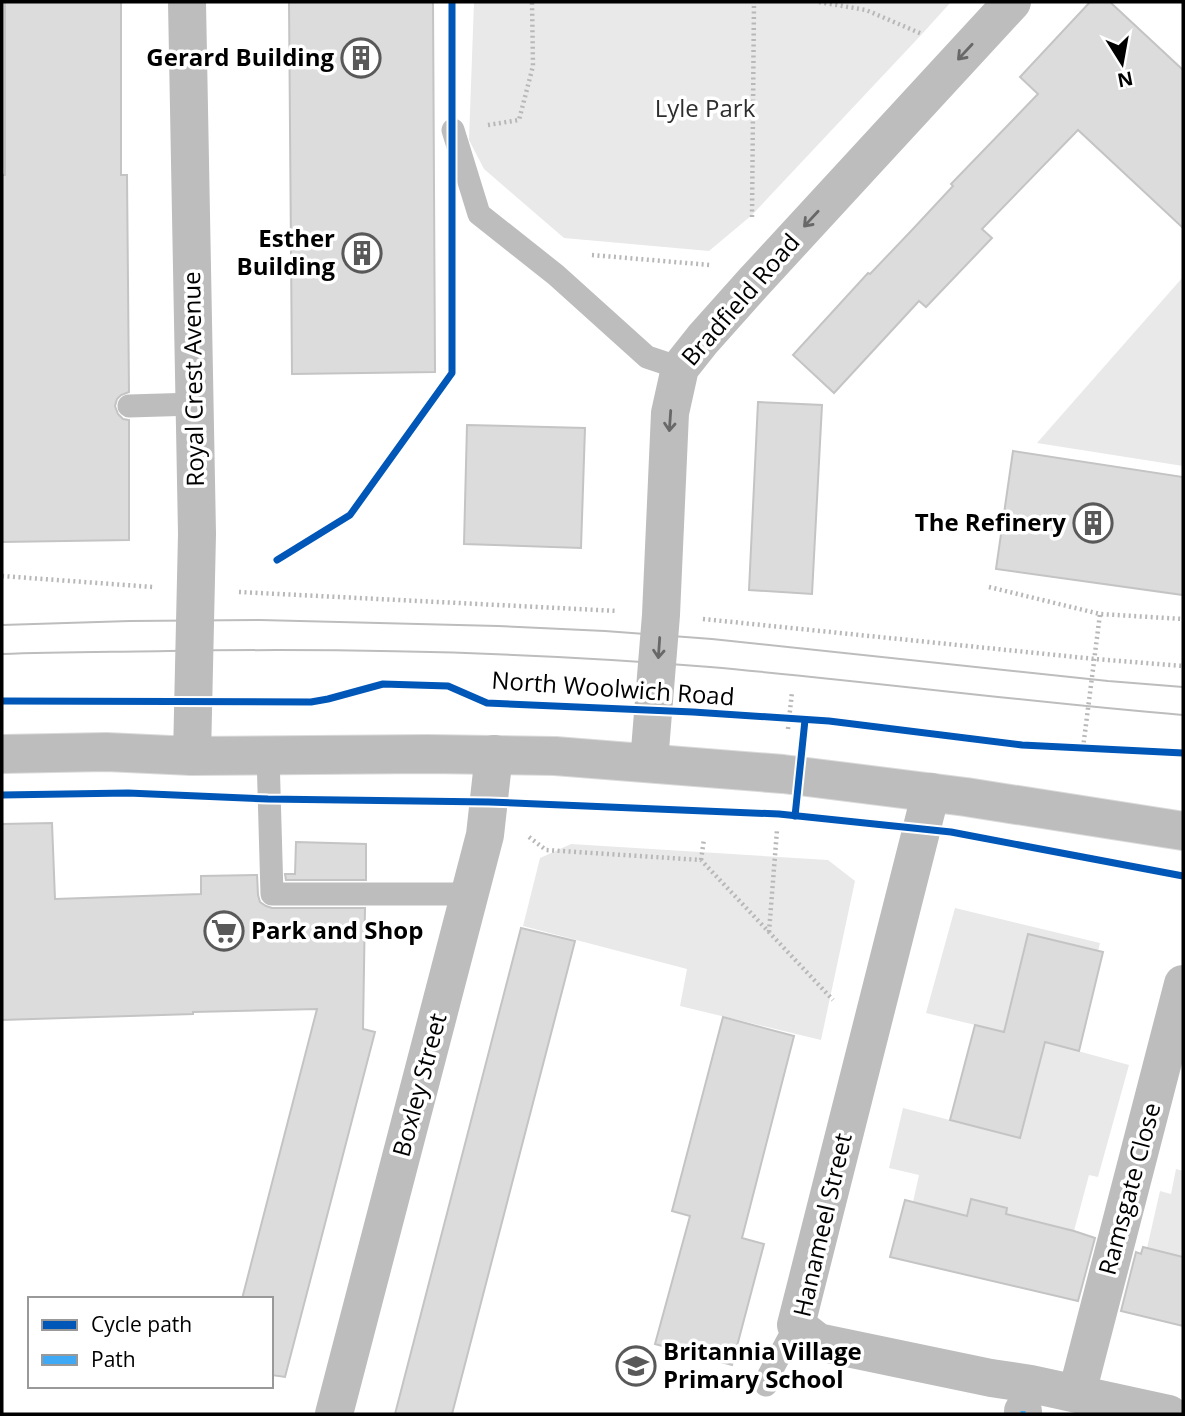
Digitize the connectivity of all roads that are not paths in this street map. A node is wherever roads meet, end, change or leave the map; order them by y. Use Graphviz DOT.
graph roads {
  1 [pos="187,2"];
  2 [pos="1012,2"];
  3 [pos="453,130"];
  4 [pos="680,368"];
  5 [pos="195,404"];
  6 [pos="129,407"];
  7 [pos="2,754"];
  8 [pos="494,754"];
  9 [pos="192,755"];
  10 [pos="268,755"];
  11 [pos="649,762"];
  12 [pos="931,792"];
  13 [pos="1183,831"];
  14 [pos="469,894"];
  15 [pos="1183,984"];
  16 [pos="796,1325"];
  17 [pos="766,1385"];
  18 [pos="1076,1393"];
  19 [pos="334,1414"];
  20 [pos="1169,1414"];
  1 -- 5 [label="street, Royal Crest Avenue"];
  2 -- 4 [label="street, Bradfield Road, one-way"];
  3 -- 4 [label="lane"];
  4 -- 11 [label="street, Bradfield Road, one-way"];
  5 -- 6 [label="lane"];
  5 -- 9 [label="street, Royal Crest Avenue"];
  7 -- 9 [label="street"];
  8 -- 10 [label="street"];
  8 -- 11 [label="street"];
  8 -- 14 [label="street, Boxley Street"];
  9 -- 10 [label="street"];
  10 -- 14 [label="lane"];
  11 -- 12 [label="street"];
  12 -- 13 [label="street"];
  12 -- 16 [label="street, Hanameel Street"];
  14 -- 19 [label="street, Boxley Street"];
  15 -- 18 [label="street, Ramsgate Close"];
  16 -- 17 [label="lane"];
  16 -- 18 [label="street, Hanameel Street"];
  18 -- 20 [label="street, Hanameel Street"];
}
